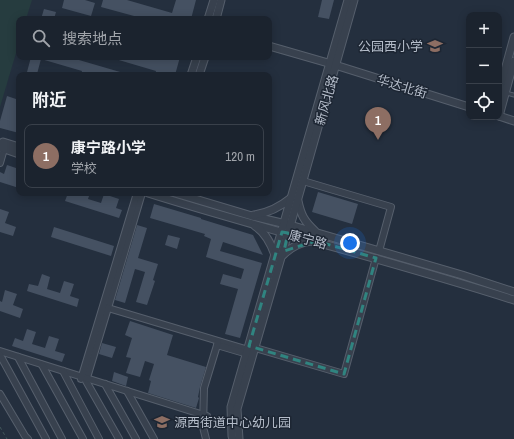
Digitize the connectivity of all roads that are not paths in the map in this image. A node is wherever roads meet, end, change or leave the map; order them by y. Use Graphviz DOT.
graph roads {
  1 [pos="214,0"];
  2 [pos="221,0"];
  3 [pos="348,0"];
  4 [pos="354,0"];
  5 [pos="209,16"];
  6 [pos="217,16"];
  7 [pos="514,37"];
  8 [pos="272,43"];
  9 [pos="272,47"];
  10 [pos="196,60"];
  11 [pos="203,60"];
  12 [pos="514,61"];
  13 [pos="333,62"];
  14 [pos="192,72"];
  15 [pos="200,72"];
  16 [pos="512,79"];
  17 [pos="502,92"];
  18 [pos="514,95"];
  19 [pos="466,102"];
  20 [pos="466,106"];
  21 [pos="502,115"];
  22 [pos="502,115"];
  23 [pos="514,117"];
  24 [pos="514,121"];
  25 [pos="16,147"];
  26 [pos="3,148"];
  27 [pos="16,153"];
  28 [pos="0,163"];
  29 [pos="303,181"];
  30 [pos="136,196"];
  31 [pos="141,196"];
  32 [pos="159,196"];
  33 [pos="185,196"];
  34 [pos="294,199"];
  35 [pos="251,220"];
  36 [pos="287,224"];
  37 [pos="285,233"];
  38 [pos="318,233"];
  39 [pos="316,241"];
  40 [pos="379,251"];
  41 [pos="278,256"];
  42 [pos="376,258"];
  43 [pos="514,292"];
  44 [pos="514,300"];
  45 [pos="105,309"];
  46 [pos="220,344"];
  47 [pos="250,351"];
  48 [pos="0,354"];
  49 [pos="19,359"];
  50 [pos="43,366"];
  51 [pos="64,372"];
  52 [pos="84,379"];
  53 [pos="106,386"];
  54 [pos="128,392"];
  55 [pos="0,394"];
  56 [pos="205,417"];
  57 [pos="45,438"];
  58 [pos="28,439"];
  59 [pos="62,439"];
  60 [pos="83,439"];
  61 [pos="99,439"];
  62 [pos="119,439"];
  63 [pos="136,439"];
  64 [pos="154,439"];
  65 [pos="206,439"];
  66 [pos="210,439"];
  67 [pos="233,439"];
  68 [pos="239,439"];
  1 -- 5 [label="street"];
  2 -- 6 [label="street"];
  3 -- 13 [label="street, 新风北路"];
  4 -- 13 [label="street, 新风北路"];
  7 -- 17 [label="street"];
  8 -- 13 [label="street"];
  9 -- 13 [label="street"];
  10 -- 14 [label="street"];
  11 -- 15 [label="street"];
  12 -- 16 [label="street"];
  13 -- 19 [label="street, 华达北街"];
  13 -- 20 [label="street, 华达北街"];
  13 -- 29 [label="street, 新风北路"];
  13 -- 34 [label="street, 新风北路"];
  16 -- 17 [label="street"];
  17 -- 18 [label="lane"];
  21 -- 23 [label="street"];
  22 -- 24 [label="street"];
  25 -- 26 [label="street"];
  26 -- 27 [label="street"];
  26 -- 28 [label="street"];
  29 -- 34 [label="street, 新风北路"];
  29 -- 40 [label="street"];
  30 -- 45 [label="street"];
  31 -- 45 [label="street"];
  32 -- 35 [label="street, 康宁路"];
  33 -- 35 [label="street, 康宁路"];
  34 -- 35 [label="street"];
  34 -- 36 [label="street, 新风北路"];
  34 -- 38 [label="street"];
  35 -- 36 [label="street, 康宁路"];
  35 -- 37 [label="street, 康宁路"];
  35 -- 41 [label="street"];
  36 -- 37 [label="street, 新风北路"];
  36 -- 38 [label="street, 康宁路"];
  37 -- 39 [label="street, 康宁路"];
  37 -- 41 [label="street, 新风北路"];
  38 -- 40 [label="street, 康宁路"];
  39 -- 41 [label="street"];
  39 -- 42 [label="street, 康宁路"];
  40 -- 43 [label="street, 康宁路"];
  41 -- 47 [label="street, 新风北路"];
  42 -- 44 [label="street, 康宁路"];
  42 -- 47 [label="street"];
  45 -- 46 [label="street"];
  45 -- 52 [label="street"];
  46 -- 47 [label="street"];
  46 -- 56 [label="street"];
  47 -- 67 [label="street, 新风北路"];
  47 -- 68 [label="street, 新风北路"];
  48 -- 49 [label="street"];
  48 -- 57 [label="street"];
  49 -- 50 [label="street"];
  49 -- 59 [label="street"];
  50 -- 51 [label="street"];
  50 -- 60 [label="street"];
  51 -- 52 [label="street"];
  51 -- 61 [label="street"];
  52 -- 53 [label="street"];
  52 -- 62 [label="street"];
  53 -- 54 [label="street"];
  53 -- 63 [label="street"];
  54 -- 56 [label="street"];
  54 -- 64 [label="street"];
  55 -- 58 [label="street"];
  56 -- 65 [label="street"];
  56 -- 66 [label="street"];
}
